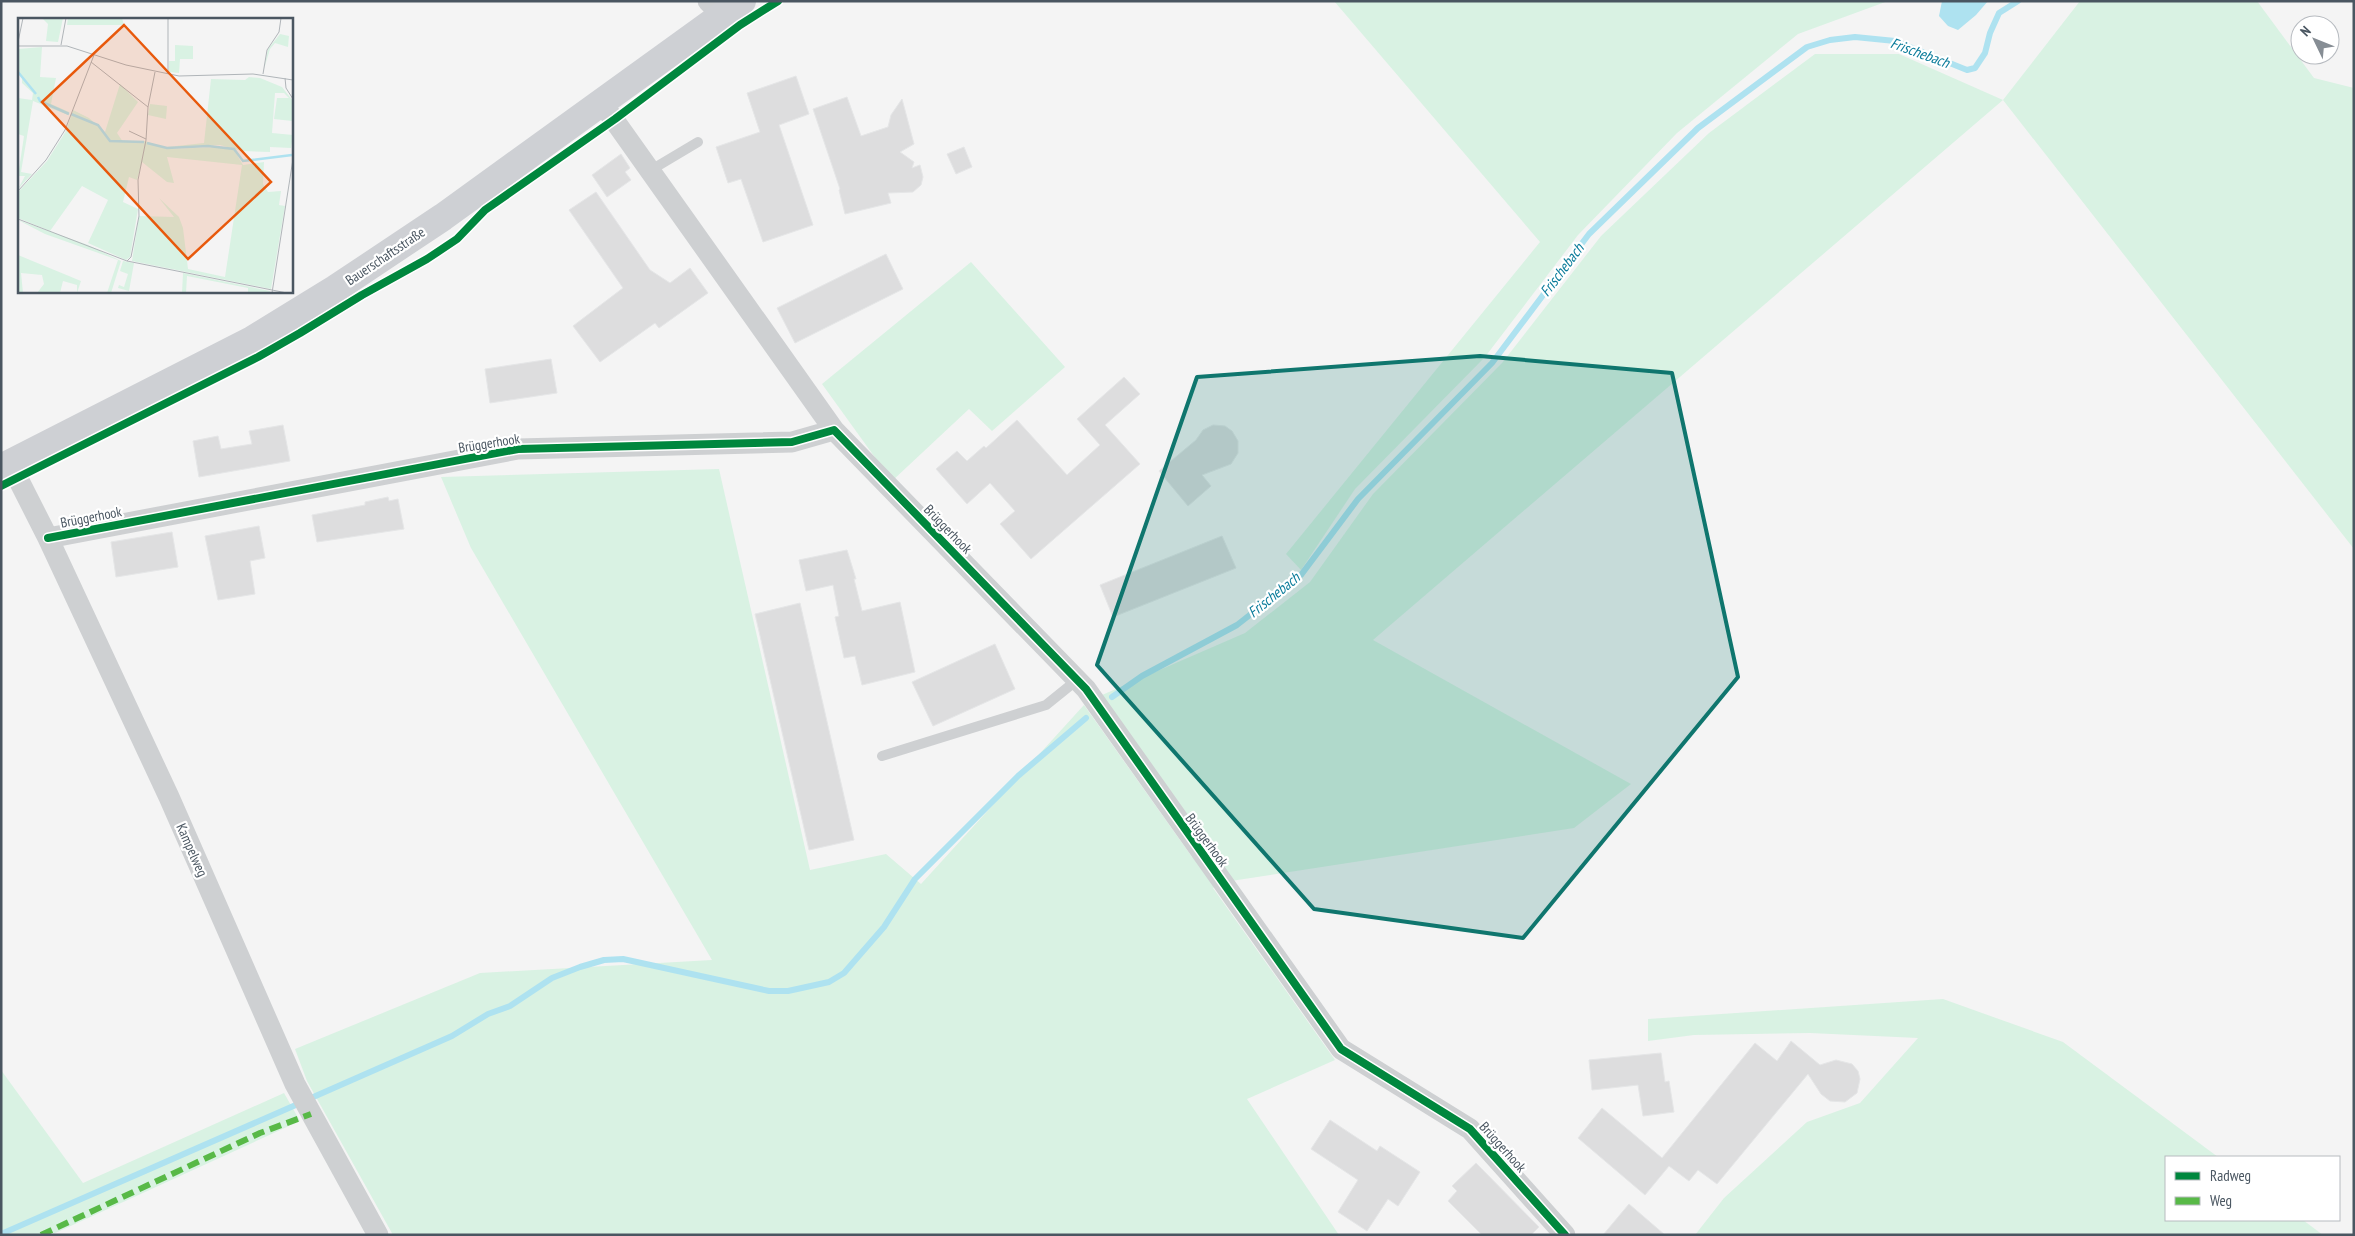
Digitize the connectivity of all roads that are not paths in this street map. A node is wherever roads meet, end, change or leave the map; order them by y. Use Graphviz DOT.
graph roads {
  1 [pos="724,6"];
  2 [pos="602,103"];
  3 [pos="698,142"];
  4 [pos="651,170"];
  5 [pos="834,430"];
  6 [pos="5,466"];
  7 [pos="48,538"];
  8 [pos="1077,680"];
  9 [pos="882,756"];
  10 [pos="378,1235"];
  11 [pos="1565,1235"];
  1 -- 2 [label="street, Bauerschaftsstraße"];
  2 -- 4 [label="street"];
  2 -- 6 [label="street, Bauerschaftsstraße"];
  3 -- 4 [label="lane"];
  4 -- 5 [label="street"];
  5 -- 7 [label="street, Brüggerhook"];
  5 -- 8 [label="street, Brüggerhook"];
  6 -- 7 [label="street, Kampelweg"];
  7 -- 10 [label="street, Kampelweg"];
  8 -- 9 [label="lane"];
  8 -- 11 [label="street, Brüggerhook"];
}
